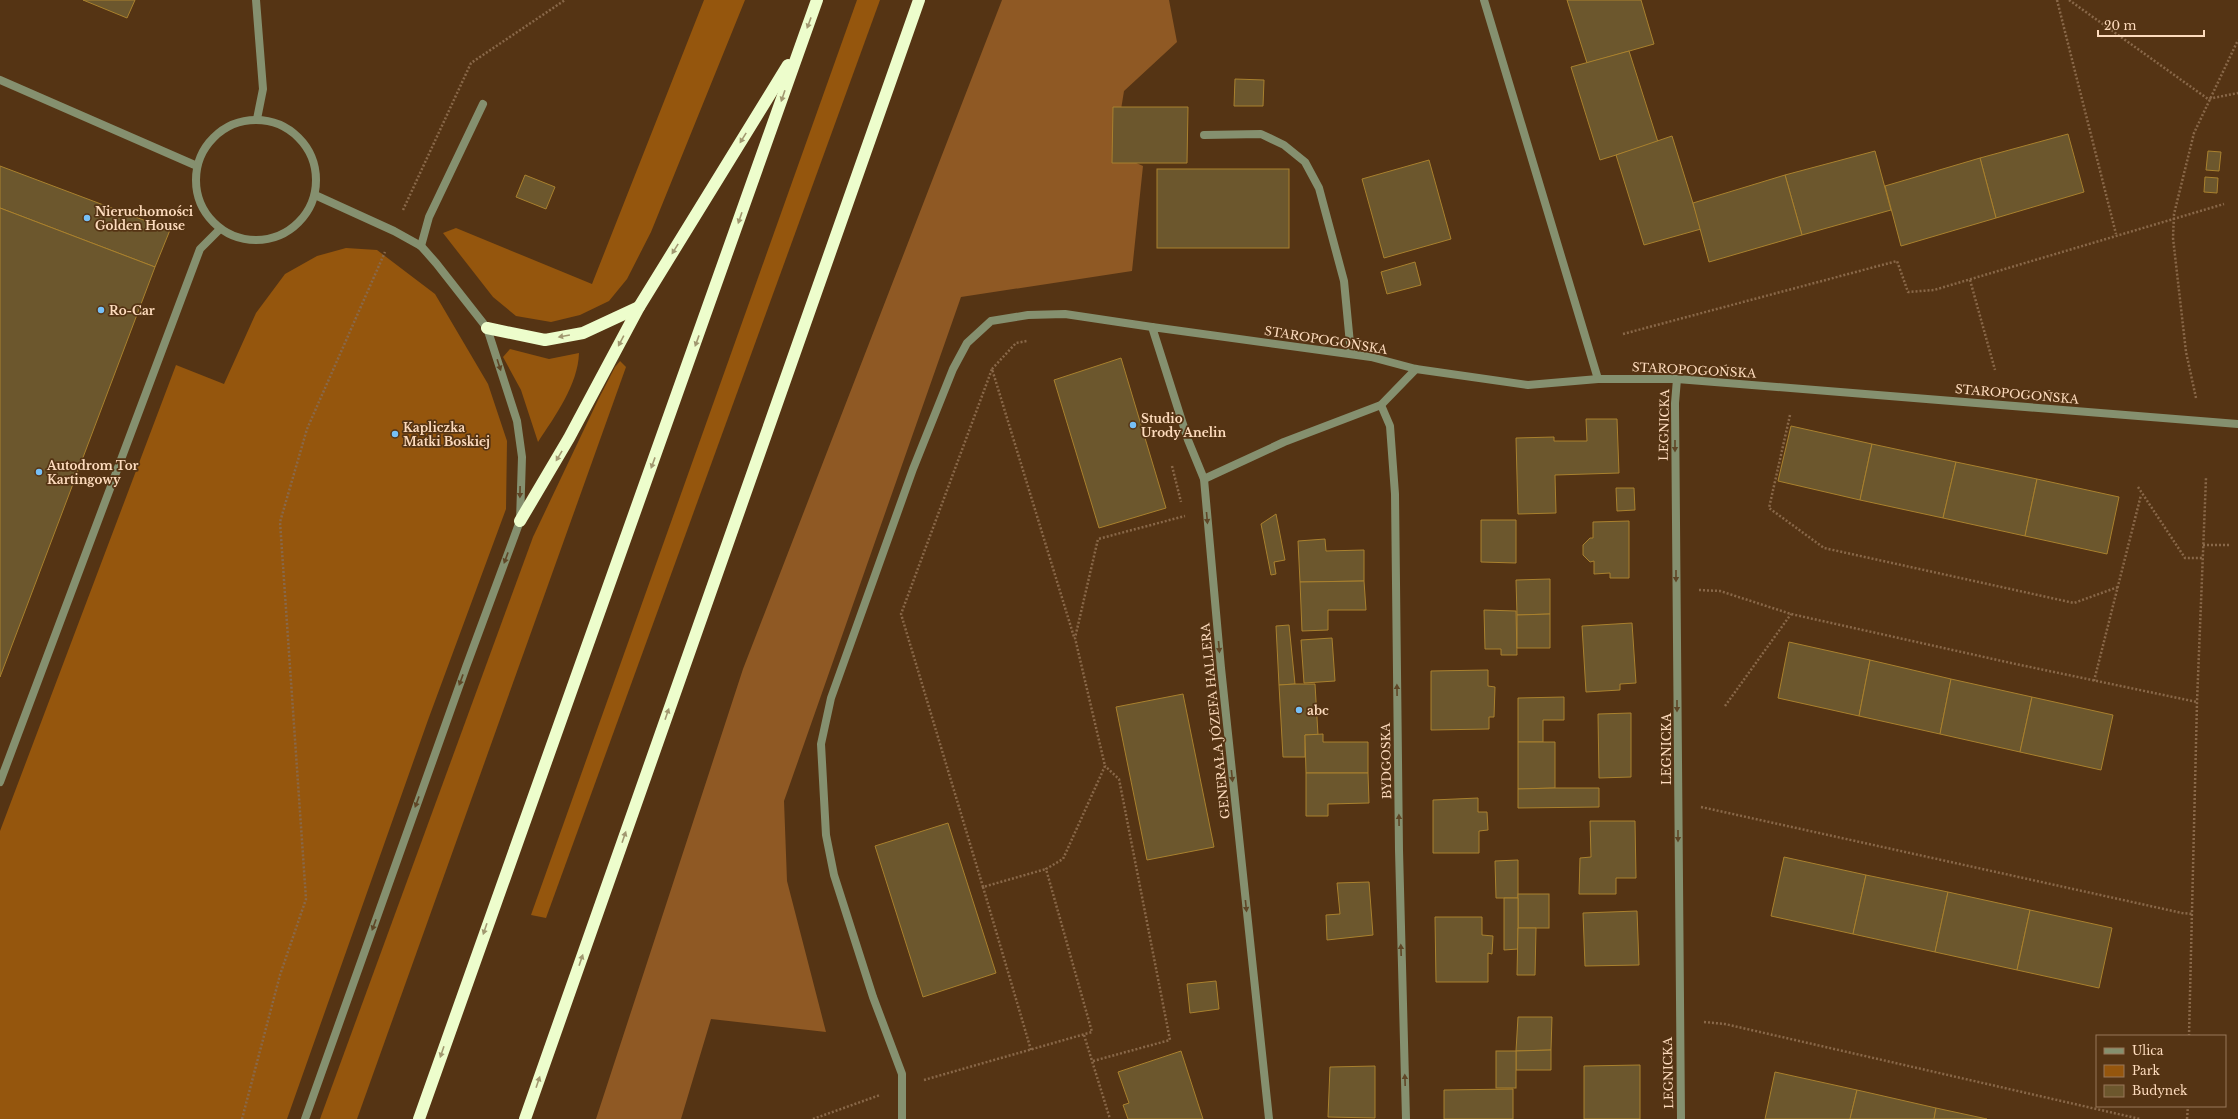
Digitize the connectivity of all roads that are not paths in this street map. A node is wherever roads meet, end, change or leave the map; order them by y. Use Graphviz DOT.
graph roads {
  1 [pos="256,0"];
  2 [pos="817,0"];
  3 [pos="919,0"];
  4 [pos="1484,0"];
  5 [pos="800,46"];
  6 [pos="0,80"];
  7 [pos="483,104"];
  8 [pos="257,120"];
  9 [pos="1204,135"];
  10 [pos="197,166"];
  11 [pos="314,195"];
  12 [pos="220,229"];
  13 [pos="421,246"];
  14 [pos="639,307"];
  15 [pos="1152,327"];
  16 [pos="486,328"];
  17 [pos="1351,354"];
  18 [pos="1416,369"];
  19 [pos="1598,379"];
  20 [pos="1677,379"];
  21 [pos="1381,405"];
  22 [pos="2238,424"];
  23 [pos="1204,479"];
  24 [pos="520,521"];
  25 [pos="0,782"];
  26 [pos="305,1119"];
  27 [pos="419,1119"];
  28 [pos="524,1119"];
  29 [pos="902,1119"];
  30 [pos="1269,1119"];
  31 [pos="1406,1119"];
  32 [pos="1681,1119"];
  1 -- 8 [label="street"];
  2 -- 5 [label="highway, one-way"];
  28 -- 3 [label="highway, one-way"];
  4 -- 19 [label="street"];
  5 -- 14 [label="highway, one-way"];
  5 -- 27 [label="highway, one-way"];
  6 -- 10 [label="street"];
  7 -- 13 [label="street"];
  8 -- 10 [label="street"];
  8 -- 11 [label="street"];
  9 -- 17 [label="street"];
  10 -- 12 [label="street"];
  11 -- 12 [label="street"];
  11 -- 13 [label="street"];
  12 -- 25 [label="street"];
  13 -- 16 [label="street"];
  14 -- 16 [label="highway, one-way"];
  14 -- 24 [label="highway, one-way"];
  15 -- 17 [label="street, STAROPOGOŃSKA"];
  15 -- 23 [label="street, GENERAŁA JÓZEFA HALLERA"];
  15 -- 29 [label="street, STAROPOGOŃSKA"];
  16 -- 24 [label="street, one-way"];
  17 -- 18 [label="street, STAROPOGOŃSKA"];
  18 -- 19 [label="street, STAROPOGOŃSKA"];
  18 -- 21 [label="street"];
  19 -- 20 [label="street, STAROPOGOŃSKA"];
  20 -- 22 [label="street, STAROPOGOŃSKA"];
  20 -- 32 [label="street, LEGNICKA, one-way"];
  21 -- 23 [label="street"];
  31 -- 21 [label="street, BYDGOSKA, one-way"];
  23 -- 30 [label="street, GENERAŁA JÓZEFA HALLERA, one-way"];
  24 -- 26 [label="street, one-way"];
}
